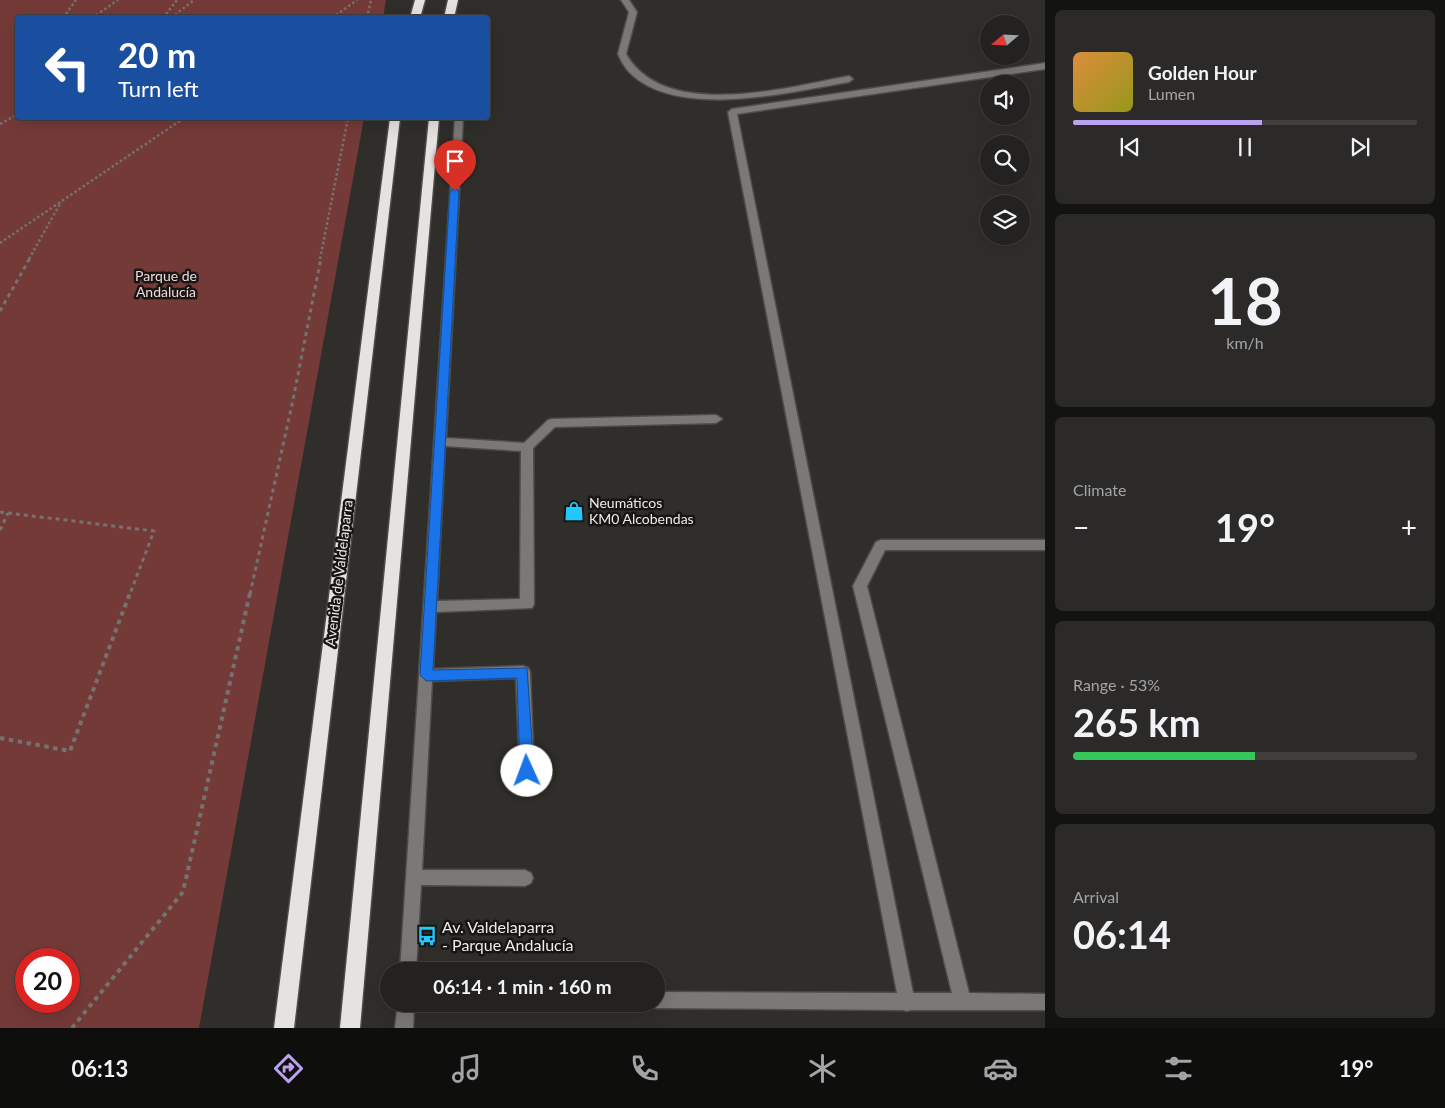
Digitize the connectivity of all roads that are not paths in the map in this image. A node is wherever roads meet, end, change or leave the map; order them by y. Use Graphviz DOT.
graph roads {
  1 [pos="420,0"];
  2 [pos="625,0"];
  3 [pos="416,15"];
  4 [pos="1045,66"];
  5 [pos="849,79"];
  6 [pos="395,120"];
  7 [pos="434,120"];
  8 [pos="459,120"];
  9 [pos="716,420"];
  10 [pos="440,442"];
  11 [pos="527,448"];
  12 [pos="1045,545"];
  13 [pos="430,607"];
  14 [pos="426,675"];
  15 [pos="527,771"];
  16 [pos="414,877"];
  17 [pos="525,878"];
  18 [pos="409,962"];
  19 [pos="665,1000"];
  20 [pos="1045,1002"];
  21 [pos="907,1003"];
  22 [pos="963,1003"];
  23 [pos="405,1012"];
  24 [pos="284,1028"];
  25 [pos="350,1028"];
  26 [pos="404,1028"];
  1 -- 3 [label="highway"];
  2 -- 5 [label="lane"];
  4 -- 21 [label="lane"];
  6 -- 24 [label="highway, Avenida de Valdelaparra"];
  7 -- 25 [label="highway"];
  8 -- 10 [label="lane"];
  9 -- 11 [label="lane"];
  10 -- 11 [label="lane"];
  10 -- 13 [label="lane"];
  11 -- 13 [label="lane"];
  12 -- 22 [label="lane"];
  13 -- 14 [label="lane"];
  14 -- 15 [label="lane"];
  14 -- 16 [label="lane"];
  16 -- 17 [label="lane"];
  16 -- 18 [label="lane"];
  19 -- 21 [label="lane"];
  20 -- 22 [label="lane"];
  21 -- 22 [label="lane"];
  23 -- 26 [label="lane"];
}
